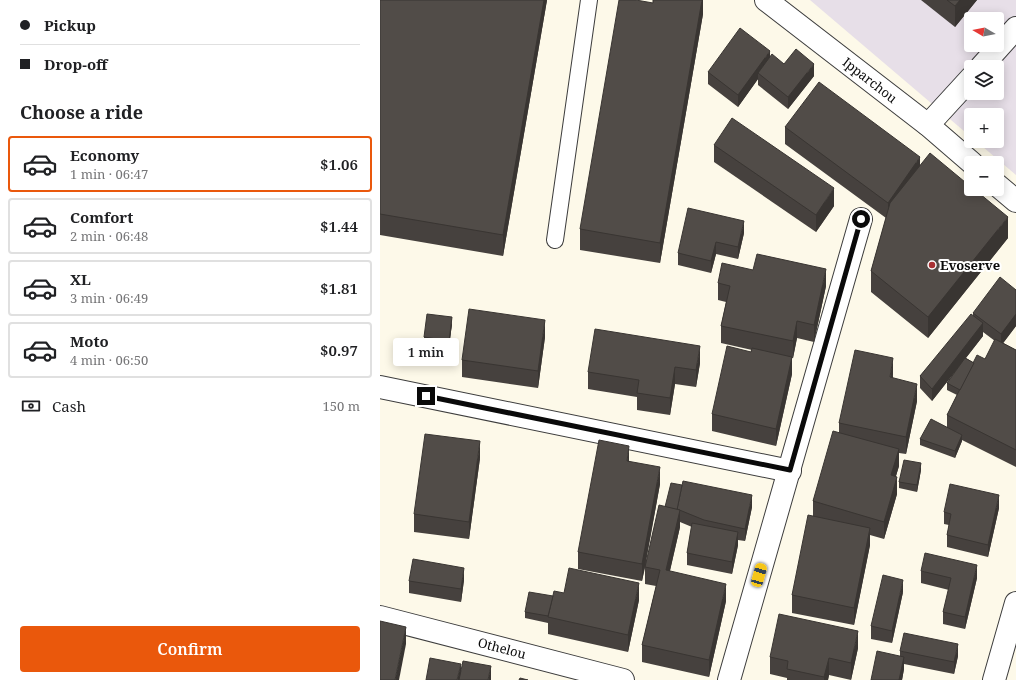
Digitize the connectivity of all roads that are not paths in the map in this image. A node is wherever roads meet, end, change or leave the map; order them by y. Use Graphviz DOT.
graph roads {
  1 [pos="589,0"];
  2 [pos="766,0"];
  3 [pos="1016,28"];
  4 [pos="987,60"];
  5 [pos="964,86"];
  6 [pos="928,125"];
  7 [pos="964,156"];
  8 [pos="1004,191"];
  9 [pos="1016,201"];
  10 [pos="861,219"];
  11 [pos="556,240"];
  12 [pos="380,387"];
  13 [pos="790,470"];
  14 [pos="1016,603"];
  15 [pos="380,617"];
  16 [pos="623,680"];
  17 [pos="728,680"];
  18 [pos="994,680"];
  1 -- 11 [label="lane"];
  2 -- 6 [label="street, Ipparchou"];
  3 -- 4 [label="street"];
  5 -- 6 [label="street"];
  6 -- 7 [label="street, Ipparchou"];
  8 -- 9 [label="street"];
  10 -- 13 [label="street"];
  12 -- 13 [label="street"];
  13 -- 17 [label="street"];
  14 -- 18 [label="street"];
  15 -- 16 [label="street, Othelou"];
}
